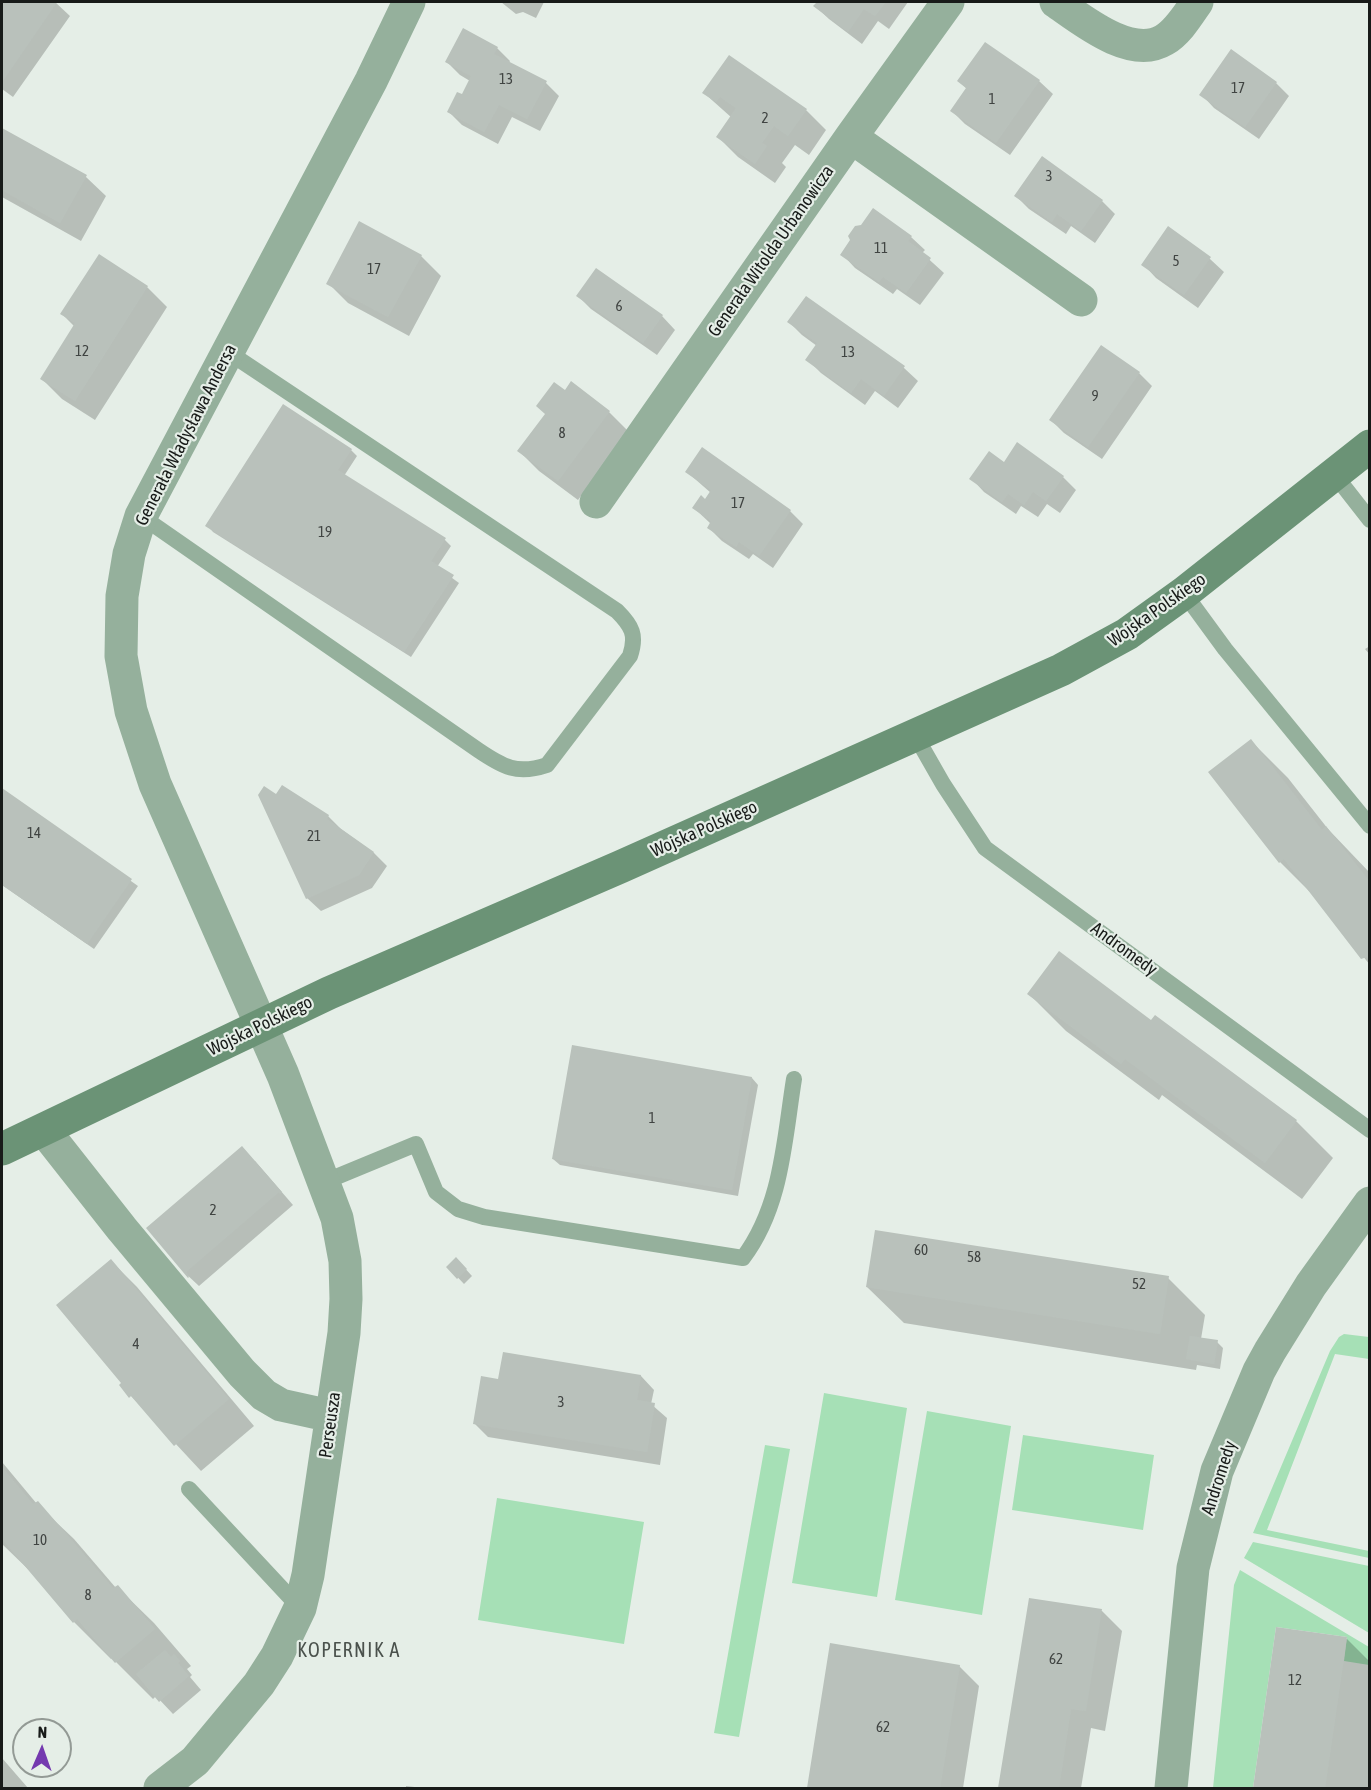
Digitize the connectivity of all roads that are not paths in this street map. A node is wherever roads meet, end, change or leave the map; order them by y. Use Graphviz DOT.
graph roads {
  1 [pos="409,2"];
  2 [pos="948,2"];
  3 [pos="1056,2"];
  4 [pos="1197,2"];
  5 [pos="851,137"];
  6 [pos="1081,300"];
  7 [pos="228,352"];
  8 [pos="1370,446"];
  9 [pos="1334,474"];
  10 [pos="596,502"];
  11 [pos="141,516"];
  12 [pos="1370,520"];
  13 [pos="1184,594"];
  14 [pos="915,735"];
  15 [pos="1370,826"];
  16 [pos="261,1026"];
  17 [pos="794,1079"];
  18 [pos="44,1130"];
  19 [pos="1370,1130"];
  20 [pos="2,1149"];
  21 [pos="324,1182"];
  22 [pos="1370,1203"];
  23 [pos="331,1416"];
  24 [pos="189,1489"];
  25 [pos="300,1608"];
  26 [pos="160,1788"];
  27 [pos="1171,1788"];
  1 -- 7 [label="street, Generała Władysława Andersa"];
  2 -- 5 [label="street, Generała Witolda Urbanowicza"];
  3 -- 4 [label="street"];
  5 -- 6 [label="street"];
  5 -- 10 [label="street, Generała Witolda Urbanowicza"];
  7 -- 11 [label="street, Generała Władysława Andersa"];
  7 -- 11 [label="lane"];
  8 -- 9 [label="street, Wojska Polskiego"];
  9 -- 12 [label="lane"];
  9 -- 13 [label="street, Wojska Polskiego"];
  11 -- 16 [label="street, Generała Władysława Andersa"];
  13 -- 14 [label="street, Wojska Polskiego"];
  13 -- 15 [label="lane"];
  14 -- 16 [label="street, Wojska Polskiego"];
  14 -- 19 [label="lane, Andromedy"];
  16 -- 18 [label="street, Wojska Polskiego"];
  16 -- 21 [label="street, Perseusza"];
  17 -- 21 [label="lane"];
  18 -- 20 [label="street, Wojska Polskiego"];
  18 -- 23 [label="street"];
  21 -- 23 [label="street, Perseusza"];
  22 -- 27 [label="street, Andromedy"];
  23 -- 25 [label="street, Perseusza"];
  24 -- 25 [label="lane"];
  25 -- 26 [label="street, Perseusza"];
}
